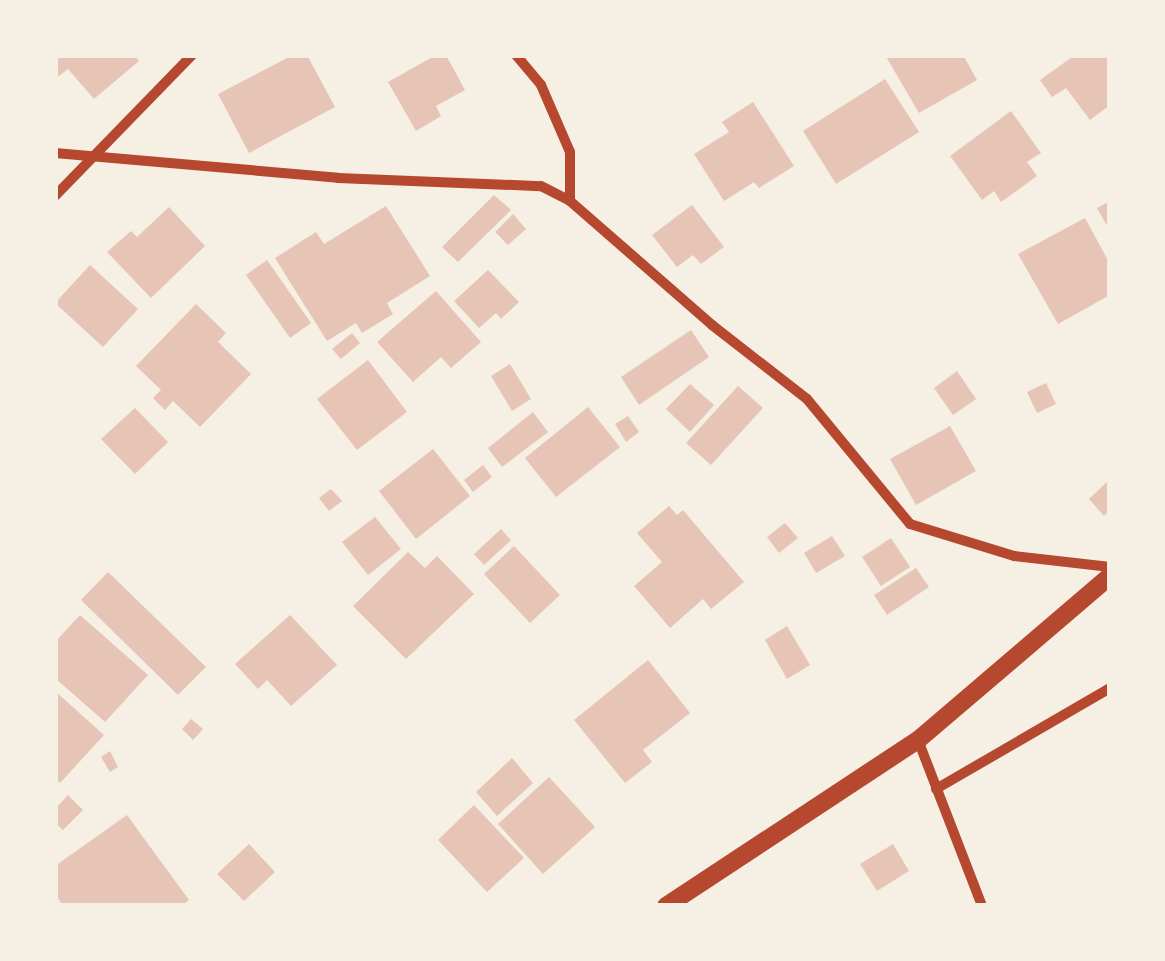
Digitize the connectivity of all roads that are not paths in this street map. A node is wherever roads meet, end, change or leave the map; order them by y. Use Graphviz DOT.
graph roads {
  1 [pos="192,55"];
  2 [pos="516,55"];
  3 [pos="55,153"];
  4 [pos="93,156"];
  5 [pos="55,196"];
  6 [pos="570,201"];
  7 [pos="1110,567"];
  8 [pos="1110,576"];
  9 [pos="1110,688"];
  10 [pos="918,740"];
  11 [pos="936,789"];
  12 [pos="666,906"];
  13 [pos="982,906"];
  1 -- 4 [label="street"];
  2 -- 6 [label="street"];
  3 -- 4 [label="street"];
  4 -- 5 [label="street"];
  4 -- 6 [label="street"];
  6 -- 7 [label="street"];
  8 -- 10 [label="street"];
  9 -- 11 [label="street"];
  10 -- 11 [label="street"];
  10 -- 12 [label="street"];
  11 -- 13 [label="street"];
}
